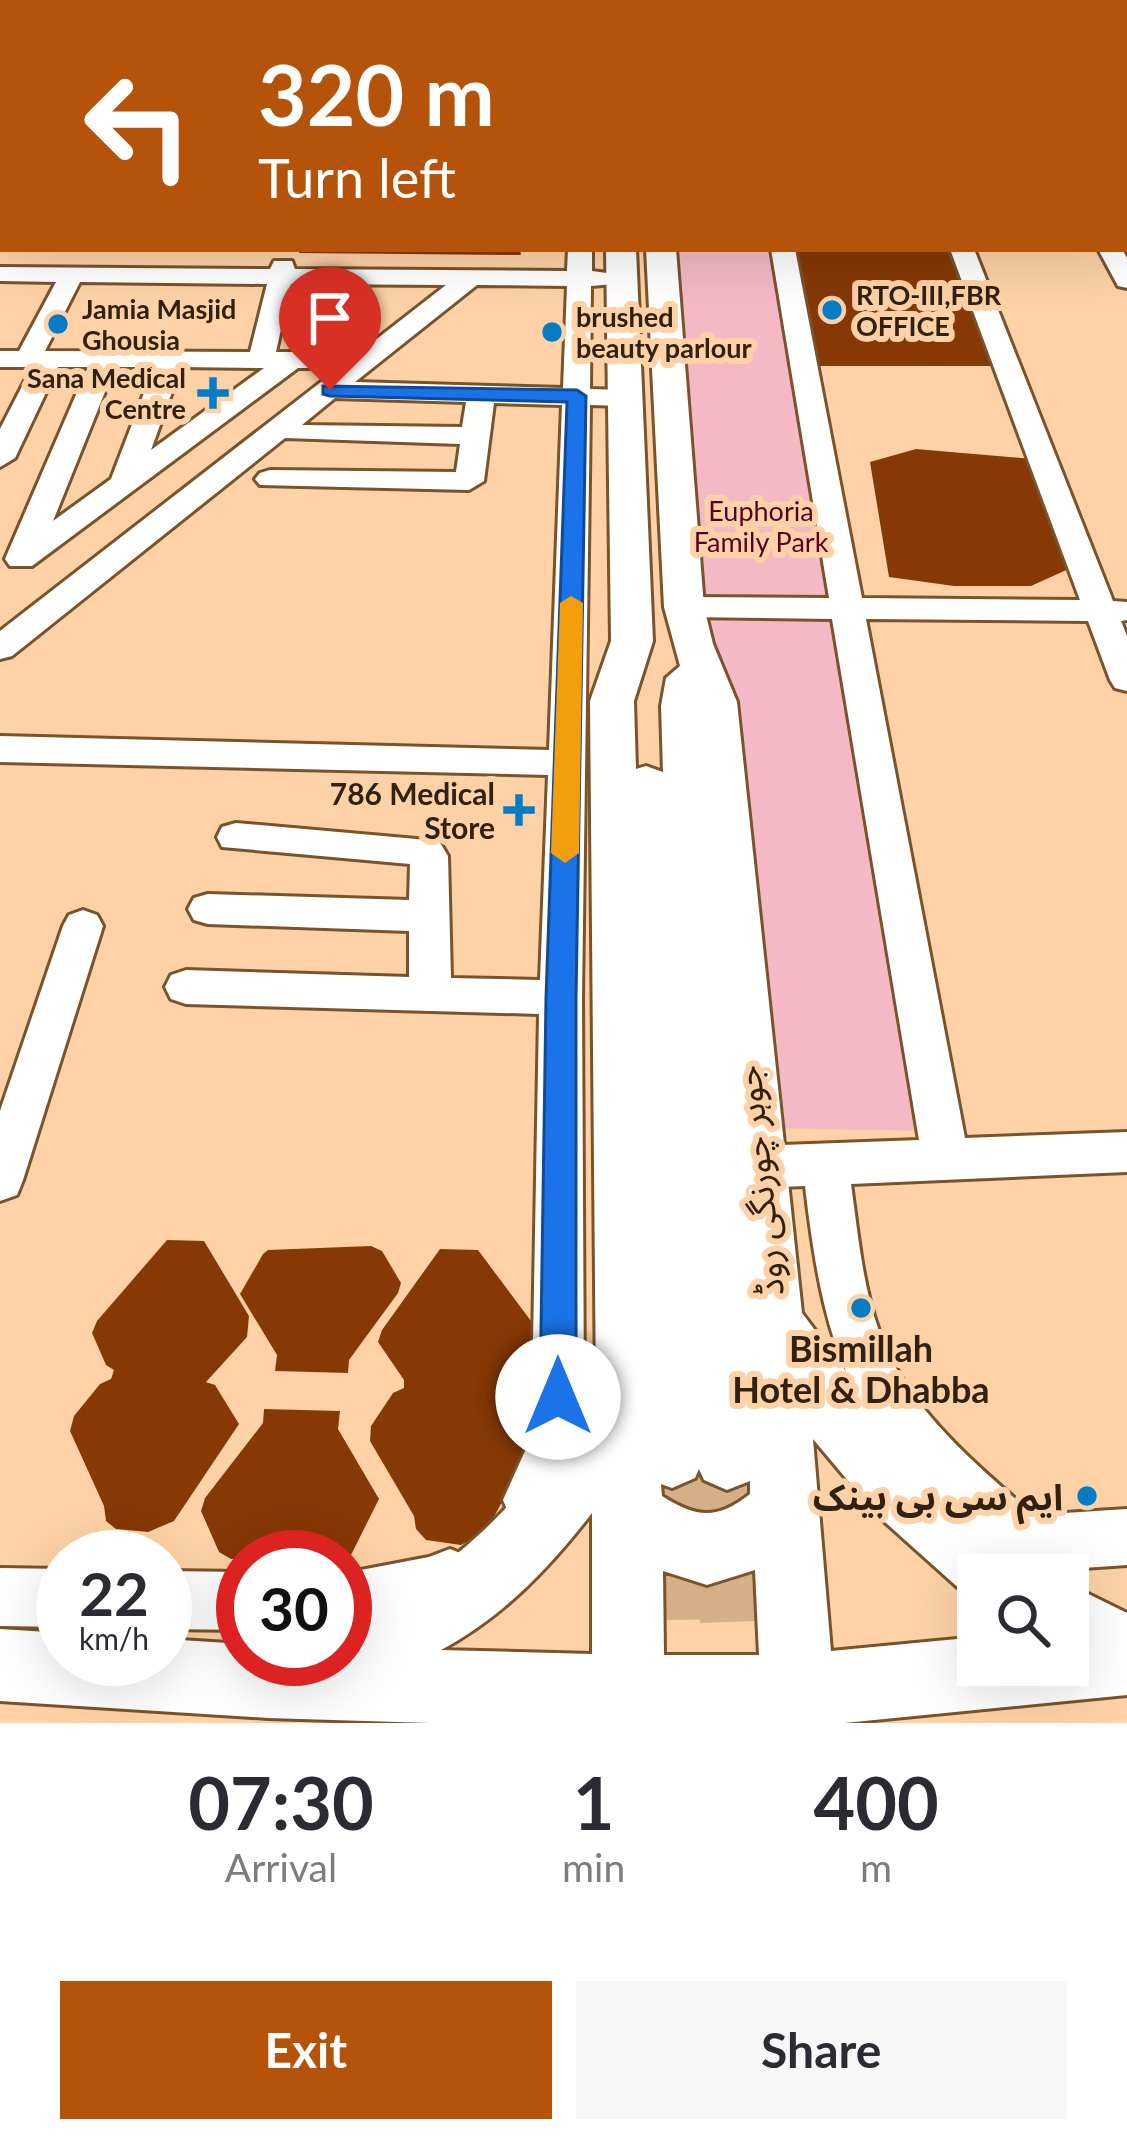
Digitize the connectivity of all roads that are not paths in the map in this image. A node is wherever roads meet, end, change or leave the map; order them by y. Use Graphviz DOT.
graph roads {
  1 [pos="784,252"];
  2 [pos="963,252"];
  3 [pos="1112,252"];
  4 [pos="610,263"];
  5 [pos="0,264"];
  6 [pos="283,271"];
  7 [pos="0,274"];
  8 [pos="72,274"];
  9 [pos="472,277"];
  10 [pos="1127,281"];
  11 [pos="262,357"];
  12 [pos="296,357"];
  13 [pos="26,359"];
  14 [pos="105,359"];
  15 [pos="172,359"];
  16 [pos="368,360"];
  17 [pos="330,390"];
  18 [pos="481,394"];
  19 [pos="600,397"];
  20 [pos="295,433"];
  21 [pos="472,436"];
  22 [pos="0,458"];
  23 [pos="269,479"];
  24 [pos="122,488"];
  25 [pos="10,581"];
  26 [pos="52,606"];
  27 [pos="847,611"];
  28 [pos="1113,611"];
  29 [pos="688,626"];
  30 [pos="632,641"];
  31 [pos="0,648"];
  32 [pos="1127,680"];
  33 [pos="0,749"];
  34 [pos="568,763"];
  35 [pos="236,837"];
  36 [pos="208,909"];
  37 [pos="430,916"];
  38 [pos="83,926"];
  39 [pos="186,987"];
  40 [pos="430,993"];
  41 [pos="561,998"];
  42 [pos="1127,1152"];
  43 [pos="946,1162"];
  44 [pos="825,1165"];
  45 [pos="755,1167"];
  46 [pos="0,1180"];
  47 [pos="772,1323"];
  48 [pos="672,1455"];
  49 [pos="728,1456"];
  50 [pos="586,1480"];
  51 [pos="785,1510"];
  52 [pos="1127,1537"];
  53 [pos="988,1554"];
  54 [pos="1001,1554"];
  55 [pos="1055,1554"];
  56 [pos="0,1597"];
  57 [pos="372,1597"];
  58 [pos="36,1598"];
  59 [pos="1089,1632"];
  60 [pos="372,1646"];
  61 [pos="1127,1656"];
  62 [pos="0,1665"];
  63 [pos="216,1679"];
  64 [pos="323,1686"];
  65 [pos="799,1707"];
  66 [pos="628,1708"];
  1 -- 27 [label="street"];
  2 -- 28 [label="street"];
  3 -- 10 [label="street"];
  4 -- 6 [label="street"];
  4 -- 9 [label="street"];
  4 -- 19 [label="main road"];
  4 -- 29 [label="main road, جوہر چورنگی روڈ"];
  5 -- 6 [label="street"];
  6 -- 8 [label="street"];
  6 -- 9 [label="street"];
  6 -- 11 [label="street"];
  7 -- 8 [label="street"];
  8 -- 13 [label="street"];
  9 -- 16 [label="street"];
  11 -- 12 [label="street"];
  11 -- 15 [label="street"];
  12 -- 16 [label="street"];
  12 -- 24 [label="street"];
  13 -- 14 [label="street"];
  13 -- 22 [label="street"];
  14 -- 15 [label="street"];
  14 -- 25 [label="street"];
  15 -- 24 [label="street"];
  16 -- 17 [label="street"];
  17 -- 18 [label="street"];
  17 -- 26 [label="street"];
  18 -- 19 [label="street"];
  18 -- 21 [label="street"];
  19 -- 30 [label="main road"];
  19 -- 34 [label="street"];
  20 -- 21 [label="street"];
  21 -- 23 [label="street"];
  24 -- 25 [label="street"];
  25 -- 26 [label="street"];
  26 -- 31 [label="street"];
  27 -- 28 [label="street"];
  27 -- 29 [label="street"];
  27 -- 43 [label="street"];
  28 -- 32 [label="street"];
  29 -- 45 [label="main road, جوہر چورنگی روڈ"];
  29 -- 49 [label="main road, جوہر چورنگی روڈ"];
  30 -- 48 [label="main road"];
  30 -- 50 [label="main road"];
  33 -- 34 [label="street"];
  34 -- 41 [label="street"];
  35 -- 37 [label="street"];
  36 -- 37 [label="street"];
  37 -- 40 [label="street"];
  38 -- 46 [label="street"];
  39 -- 40 [label="street"];
  40 -- 41 [label="street"];
  41 -- 50 [label="street"];
  42 -- 43 [label="street"];
  43 -- 44 [label="street"];
  44 -- 45 [label="street"];
  44 -- 54 [label="street"];
  45 -- 47 [label="main road, جوہر چورنگی روڈ"];
  47 -- 51 [label="main road, جوہر چورنگی روڈ"];
  47 -- 53 [label="main road"];
  50 -- 51 [label="main road"];
  50 -- 57 [label="street"];
  50 -- 60 [label="main road"];
  50 -- 66 [label="main road"];
  51 -- 65 [label="main road, جوہر چورنگی روڈ"];
  52 -- 55 [label="street"];
  56 -- 58 [label="street"];
  59 -- 61 [label="main road"];
  61 -- 65 [label="main road"];
  62 -- 63 [label="main road"];
  64 -- 66 [label="main road"];
  65 -- 66 [label="main road"];
}
